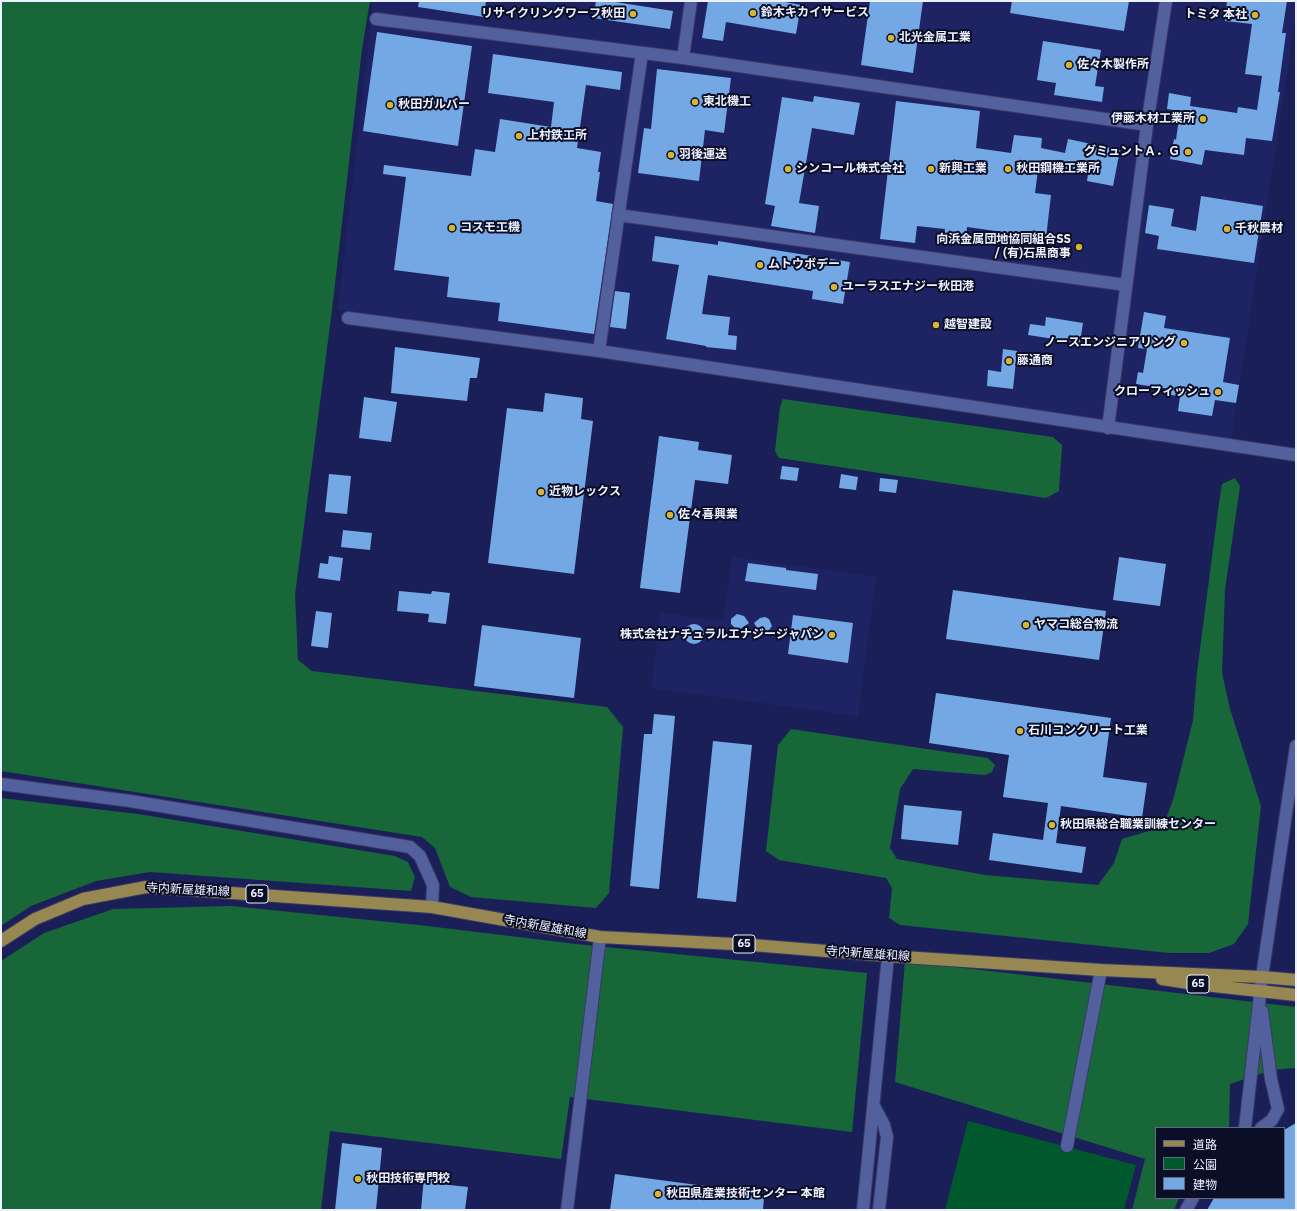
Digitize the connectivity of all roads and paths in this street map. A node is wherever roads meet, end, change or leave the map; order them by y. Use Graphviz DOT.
graph roads {
  1 [pos="691,1"];
  2 [pos="1166,1"];
  3 [pos="376,19"];
  4 [pos="642,53"];
  5 [pos="683,58"];
  6 [pos="1147,126"];
  7 [pos="618,215"];
  8 [pos="1126,285"];
  9 [pos="348,318"];
  10 [pos="599,351"];
  11 [pos="1108,428"];
  12 [pos="1296,455"];
  13 [pos="1296,746"];
  14 [pos="1,784"];
  15 [pos="432,906"];
  16 [pos="600,937"];
  17 [pos="1,941"];
  18 [pos="888,956"];
  19 [pos="1101,970"];
  20 [pos="1262,976"];
  21 [pos="1296,980"];
  22 [pos="1260,992"];
  23 [pos="1296,995"];
  24 [pos="874,1106"];
  25 [pos="1245,1127"];
  26 [pos="1262,1127"];
  27 [pos="1067,1146"];
  28 [pos="1192,1199"];
  29 [pos="567,1210"];
  30 [pos="863,1210"];
  31 [pos="879,1210"];
  32 [pos="1186,1210"];
  1 -- 5 [label="street"];
  2 -- 6 [label="street"];
  3 -- 4 [label="street"];
  4 -- 5 [label="street"];
  4 -- 7 [label="street"];
  5 -- 6 [label="street"];
  6 -- 8 [label="street"];
  7 -- 8 [label="street"];
  7 -- 10 [label="street"];
  8 -- 11 [label="street"];
  9 -- 10 [label="street"];
  10 -- 11 [label="street"];
  11 -- 12 [label="street"];
  13 -- 20 [label="street"];
  14 -- 15 [label="street"];
  15 -- 16 [label="main road, 寺内新屋雄和線 / 65"];
  15 -- 17 [label="main road, 寺内新屋雄和線 / 65"];
  16 -- 18 [label="main road, 寺内新屋雄和線 / 65"];
  16 -- 29 [label="street"];
  18 -- 19 [label="main road, 寺内新屋雄和線 / 65"];
  18 -- 24 [label="street"];
  19 -- 20 [label="main road, 寺内新屋雄和線 / 65"];
  19 -- 22 [label="main road, 寺内新屋雄和線 / 65"];
  19 -- 27 [label="street"];
  20 -- 21 [label="main road, 寺内新屋雄和線 / 65"];
  20 -- 22 [label="street"];
  22 -- 23 [label="main road, 寺内新屋雄和線 / 65"];
  22 -- 25 [label="street"];
  22 -- 26 [label="street"];
  24 -- 30 [label="street"];
  24 -- 31 [label="street"];
  28 -- 32 [label="street"];
}
